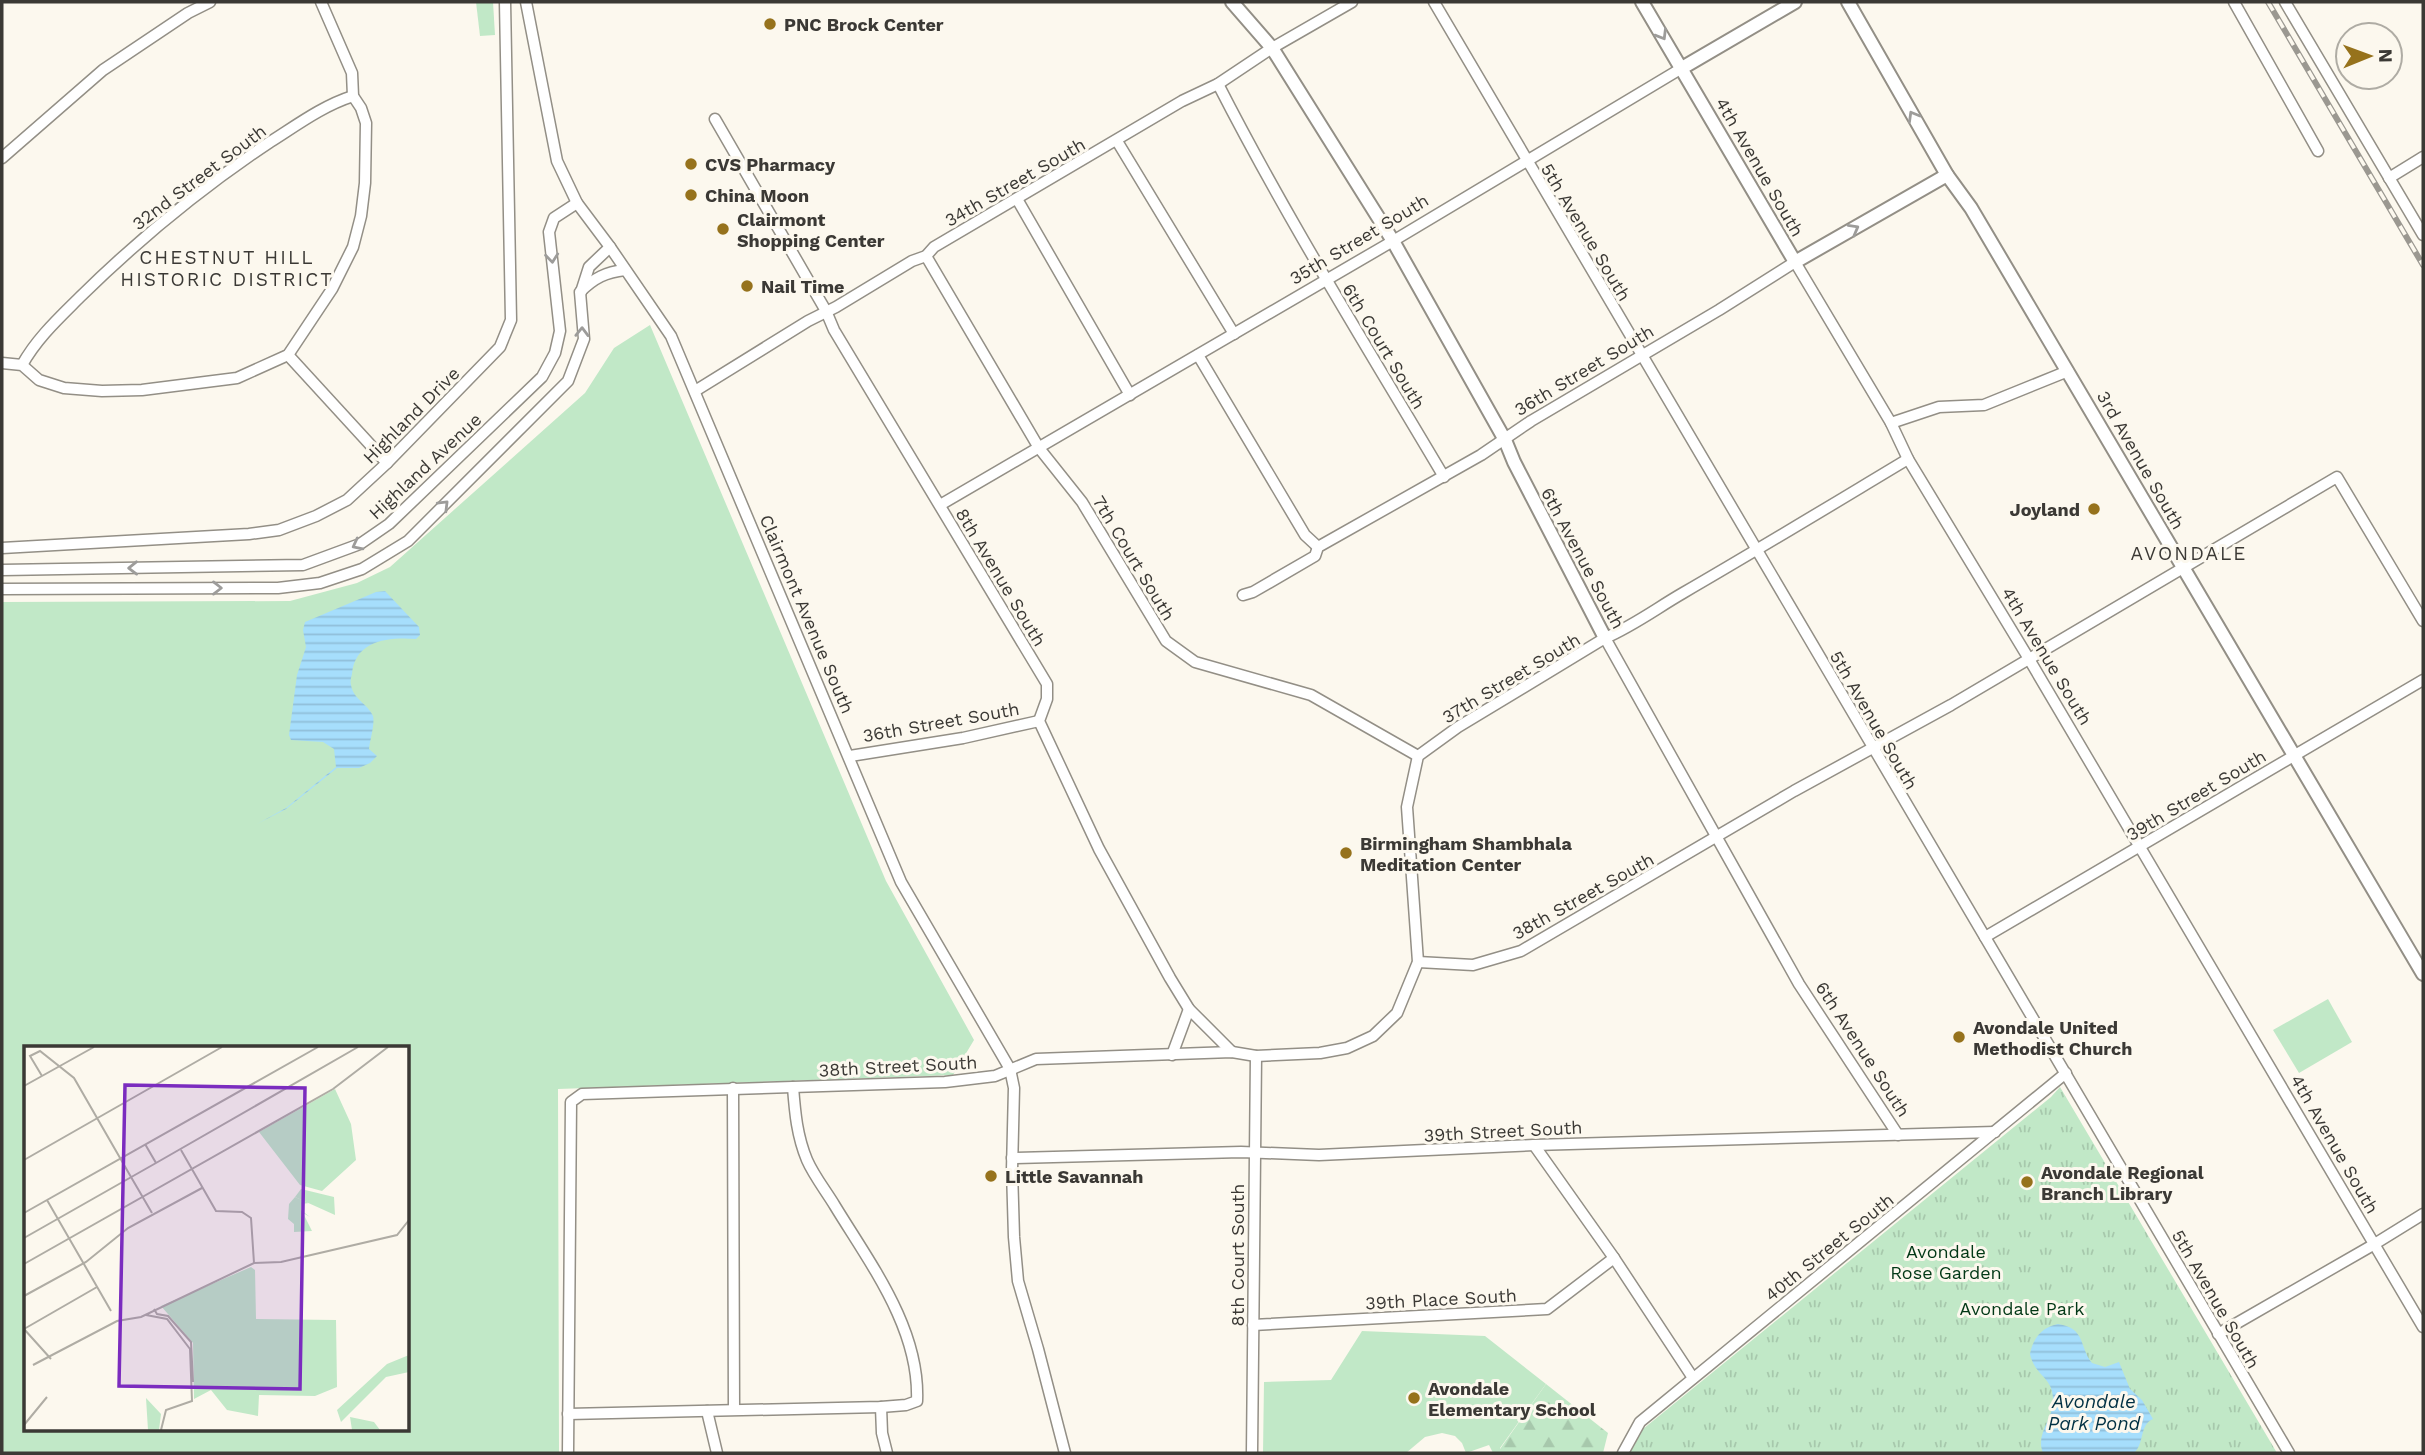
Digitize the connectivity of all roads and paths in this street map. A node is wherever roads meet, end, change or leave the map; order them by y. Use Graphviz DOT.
graph roads {
  1 [pos="210,2"];
  2 [pos="321,2"];
  3 [pos="505,2"];
  4 [pos="526,2"];
  5 [pos="1232,2"];
  6 [pos="1352,2"];
  7 [pos="1434,2"];
  8 [pos="1642,2"];
  9 [pos="1795,2"];
  10 [pos="1848,2"];
  11 [pos="2234,2"];
  12 [pos="2285,2"];
  13 [pos="1272,48"];
  14 [pos="1682,68"];
  15 [pos="1218,84"];
  16 [pos="353,96"];
  17 [pos="715,120"];
  18 [pos="1117,141"];
  19 [pos="2318,151"];
  20 [pos="2423,157"];
  21 [pos="2,158"];
  22 [pos="1525,160"];
  23 [pos="1947,175"];
  24 [pos="2389,178"];
  25 [pos="1017,199"];
  26 [pos="577,203"];
  27 [pos="2423,235"];
  28 [pos="1393,241"];
  29 [pos="610,247"];
  30 [pos="926,256"];
  31 [pos="1794,262"];
  32 [pos="625,270"];
  33 [pos="1326,280"];
  34 [pos="580,292"];
  35 [pos="827,311"];
  36 [pos="1234,334"];
  37 [pos="288,355"];
  38 [pos="1198,355"];
  39 [pos="1640,355"];
  40 [pos="2,363"];
  41 [pos="22,365"];
  42 [pos="2068,372"];
  43 [pos="695,391"];
  44 [pos="1130,395"];
  45 [pos="1891,423"];
  46 [pos="1505,440"];
  47 [pos="1039,448"];
  48 [pos="1908,459"];
  49 [pos="387,463"];
  50 [pos="1444,477"];
  51 [pos="940,505"];
  52 [pos="1318,547"];
  53 [pos="2,548"];
  54 [pos="1757,551"];
  55 [pos="2183,566"];
  56 [pos="2,570"];
  57 [pos="2,589"];
  58 [pos="1243,595"];
  59 [pos="2423,621"];
  60 [pos="1605,638"];
  61 [pos="2029,659"];
  62 [pos="2423,680"];
  63 [pos="1039,722"];
  64 [pos="1873,750"];
  65 [pos="2295,755"];
  66 [pos="850,756"];
  67 [pos="1418,756"];
  68 [pos="1718,838"];
  69 [pos="2140,847"];
  70 [pos="1985,937"];
  71 [pos="1418,961"];
  72 [pos="2423,974"];
  73 [pos="1189,1009"];
  74 [pos="1231,1052"];
  75 [pos="1172,1055"];
  76 [pos="1256,1056"];
  77 [pos="1010,1069"];
  78 [pos="2066,1073"];
  79 [pos="793,1087"];
  80 [pos="733,1088"];
  81 [pos="1995,1132"];
  82 [pos="1898,1135"];
  83 [pos="1534,1144"];
  84 [pos="1254,1154"];
  85 [pos="1012,1158"];
  86 [pos="2423,1214"];
  87 [pos="2373,1245"];
  88 [pos="1614,1258"];
  89 [pos="1253,1325"];
  90 [pos="2423,1327"];
  91 [pos="2218,1334"];
  92 [pos="1693,1378"];
  93 [pos="881,1407"];
  94 [pos="734,1409"];
  95 [pos="707,1411"];
  96 [pos="568,1414"];
  97 [pos="568,1453"];
  98 [pos="717,1453"];
  99 [pos="887,1453"];
  100 [pos="1065,1453"];
  101 [pos="1252,1453"];
  102 [pos="1623,1453"];
  103 [pos="2289,1453"];
  1 -- 21 [label="street"];
  2 -- 16 [label="street"];
  3 -- 49 [label="street, Highland Drive"];
  4 -- 26 [label="street, Clairmont Avenue South"];
  5 -- 13 [label="main road, 6th Avenue South"];
  6 -- 13 [label="street, 34th Street South"];
  7 -- 22 [label="street, 5th Avenue South"];
  8 -- 14 [label="main road, 4th Avenue South, one-way"];
  9 -- 14 [label="main road, 35th Street South"];
  23 -- 10 [label="main road, 3rd Avenue South, one-way"];
  11 -- 19 [label="street"];
  12 -- 24 [label="street"];
  13 -- 15 [label="street, 34th Street South"];
  13 -- 28 [label="main road, 6th Avenue South"];
  14 -- 22 [label="street, 35th Street South"];
  14 -- 31 [label="main road, 4th Avenue South"];
  15 -- 18 [label="street, 34th Street South"];
  15 -- 33 [label="street, 6th Court South"];
  16 -- 37 [label="street"];
  16 -- 41 [label="street, 32nd Street South"];
  17 -- 35 [label="street, 8th Avenue South"];
  18 -- 25 [label="street, 34th Street South"];
  18 -- 36 [label="street"];
  20 -- 24 [label="street"];
  22 -- 28 [label="street, 35th Street South"];
  22 -- 39 [label="street, 5th Avenue South"];
  31 -- 23 [label="main road, 36th Street South, one-way"];
  23 -- 42 [label="main road, 3rd Avenue South"];
  24 -- 27 [label="street"];
  25 -- 30 [label="street, 34th Street South"];
  25 -- 44 [label="street"];
  26 -- 29 [label="street, Clairmont Avenue South"];
  26 -- 56 [label="street, Highland Avenue, one-way"];
  28 -- 33 [label="street, 35th Street South"];
  28 -- 46 [label="main road, 6th Avenue South"];
  29 -- 32 [label="street, Clairmont Avenue South"];
  29 -- 34 [label="street"];
  30 -- 35 [label="street, 34th Street South"];
  30 -- 47 [label="street, 7th Court South"];
  31 -- 39 [label="street, 36th Street South"];
  31 -- 45 [label="street, 4th Avenue South"];
  32 -- 34 [label="street"];
  32 -- 43 [label="street, Clairmont Avenue South"];
  33 -- 36 [label="street, 35th Street South"];
  33 -- 50 [label="street, 6th Court South"];
  57 -- 34 [label="street, one-way"];
  35 -- 43 [label="street, 34th Street South"];
  35 -- 51 [label="street, 8th Avenue South"];
  36 -- 38 [label="street, 35th Street South"];
  37 -- 41 [label="street"];
  37 -- 49 [label="street"];
  38 -- 44 [label="street, 35th Street South"];
  38 -- 52 [label="street"];
  39 -- 46 [label="street, 36th Street South"];
  39 -- 54 [label="street, 5th Avenue South"];
  40 -- 41 [label="street"];
  42 -- 45 [label="street"];
  42 -- 55 [label="main road, 3rd Avenue South"];
  43 -- 66 [label="street, Clairmont Avenue South"];
  44 -- 47 [label="street, 35th Street South"];
  45 -- 48 [label="street, 4th Avenue South"];
  46 -- 50 [label="street, 36th Street South"];
  46 -- 60 [label="main road, 6th Avenue South"];
  47 -- 51 [label="street, 35th Street South"];
  47 -- 67 [label="street, 7th Court South"];
  48 -- 54 [label="street, 37th Street South"];
  48 -- 61 [label="street, 4th Avenue South"];
  49 -- 53 [label="street, Highland Drive"];
  50 -- 52 [label="street, 36th Street South"];
  51 -- 63 [label="street, 8th Avenue South"];
  52 -- 58 [label="street, 36th Street South"];
  54 -- 60 [label="street, 37th Street South"];
  54 -- 64 [label="street, 5th Avenue South"];
  55 -- 59 [label="street, 38th Street South"];
  55 -- 61 [label="street, 38th Street South"];
  55 -- 65 [label="main road, 3rd Avenue South"];
  60 -- 67 [label="street, 37th Street South"];
  60 -- 68 [label="street, 6th Avenue South"];
  61 -- 64 [label="street, 38th Street South"];
  61 -- 69 [label="street, 4th Avenue South"];
  62 -- 65 [label="street, 39th Street South"];
  63 -- 66 [label="street, 36th Street South"];
  63 -- 73 [label="street"];
  64 -- 68 [label="street, 38th Street South"];
  64 -- 70 [label="street, 5th Avenue South"];
  65 -- 69 [label="street, 39th Street South"];
  65 -- 72 [label="main road, 3rd Avenue South"];
  66 -- 77 [label="street, Clairmont Avenue South"];
  67 -- 71 [label="street"];
  68 -- 71 [label="street, 38th Street South"];
  68 -- 82 [label="street, 6th Avenue South"];
  69 -- 70 [label="street, 39th Street South"];
  69 -- 87 [label="street, 4th Avenue South"];
  70 -- 78 [label="street, 5th Avenue South"];
  71 -- 76 [label="street, 38th Street South"];
  73 -- 74 [label="street"];
  73 -- 75 [label="street"];
  74 -- 75 [label="street, 38th Street South"];
  74 -- 76 [label="street, 38th Street South"];
  75 -- 77 [label="street, 38th Street South"];
  76 -- 84 [label="street, 8th Court South"];
  77 -- 79 [label="street, 38th Street South"];
  77 -- 85 [label="street, Clairmont Avenue South"];
  78 -- 81 [label="street, 40th Street South"];
  78 -- 91 [label="street, 5th Avenue South"];
  79 -- 80 [label="street, 38th Street South"];
  79 -- 93 [label="street"];
  80 -- 94 [label="street"];
  80 -- 96 [label="street, 38th Street South"];
  81 -- 82 [label="street, 39th Street South"];
  81 -- 92 [label="street, 40th Street South"];
  82 -- 83 [label="street, 39th Street South"];
  83 -- 84 [label="street, 39th Street South"];
  83 -- 88 [label="street"];
  84 -- 85 [label="street, 39th Street South"];
  84 -- 89 [label="street, 8th Court South"];
  85 -- 100 [label="street, Clairmont Avenue South"];
  86 -- 87 [label="street"];
  87 -- 90 [label="street, 4th Avenue South"];
  87 -- 91 [label="street"];
  88 -- 89 [label="street, 39th Place South"];
  88 -- 92 [label="street"];
  89 -- 101 [label="street, 8th Court South"];
  91 -- 103 [label="street, 5th Avenue South"];
  92 -- 102 [label="street, 40th Street South"];
  93 -- 94 [label="street"];
  93 -- 99 [label="street"];
  94 -- 95 [label="street"];
  95 -- 96 [label="street"];
  95 -- 98 [label="street"];
  96 -- 97 [label="street"];
}
